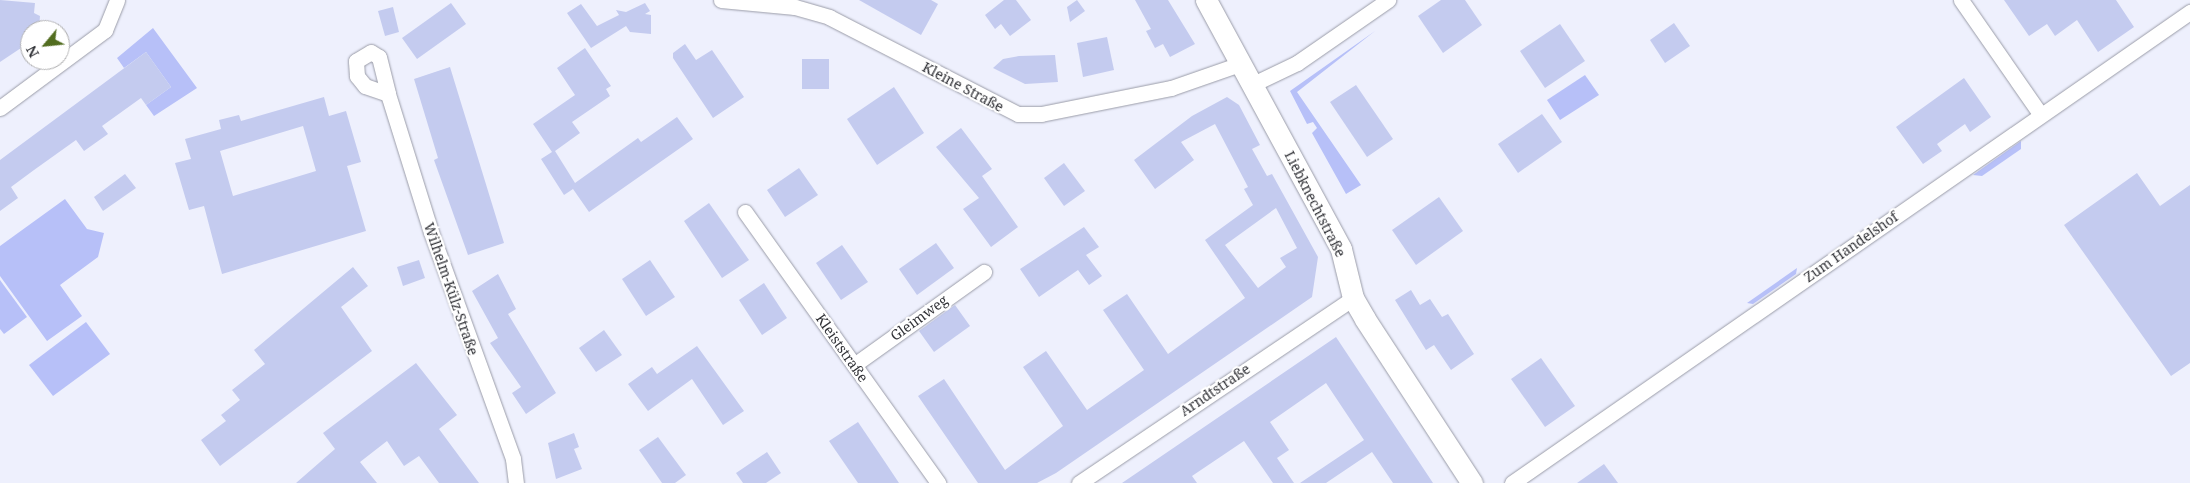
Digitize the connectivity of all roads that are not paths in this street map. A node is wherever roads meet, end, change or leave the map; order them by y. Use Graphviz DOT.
graph roads {
  1 [pos="118,0"];
  2 [pos="721,0"];
  3 [pos="1206,0"];
  4 [pos="1388,0"];
  5 [pos="1961,0"];
  6 [pos="2190,12"];
  7 [pos="1240,64"];
  8 [pos="1251,85"];
  9 [pos="388,94"];
  10 [pos="0,108"];
  11 [pos="2042,115"];
  12 [pos="745,212"];
  13 [pos="984,272"];
  14 [pos="1353,298"];
  15 [pos="854,365"];
  16 [pos="516,483"];
  17 [pos="938,483"];
  18 [pos="1079,483"];
  19 [pos="1472,483"];
  20 [pos="1512,483"];
  1 -- 10 [label="street"];
  2 -- 7 [label="street, Kleine Straße"];
  3 -- 7 [label="main road, Liebknechtstraße"];
  4 -- 8 [label="street"];
  5 -- 11 [label="street"];
  6 -- 11 [label="street, Zum Handelshof"];
  7 -- 8 [label="main road, Liebknechtstraße"];
  8 -- 14 [label="main road, Liebknechtstraße"];
  9 -- 16 [label="street, Wilhelm-Külz-Straße"];
  11 -- 20 [label="street, Zum Handelshof"];
  12 -- 15 [label="street, Kleiststraße"];
  13 -- 15 [label="street, Gleimweg"];
  14 -- 18 [label="street, Arndtstraße"];
  14 -- 19 [label="main road, Liebknechtstraße"];
  15 -- 17 [label="street, Kleiststraße"];
}
